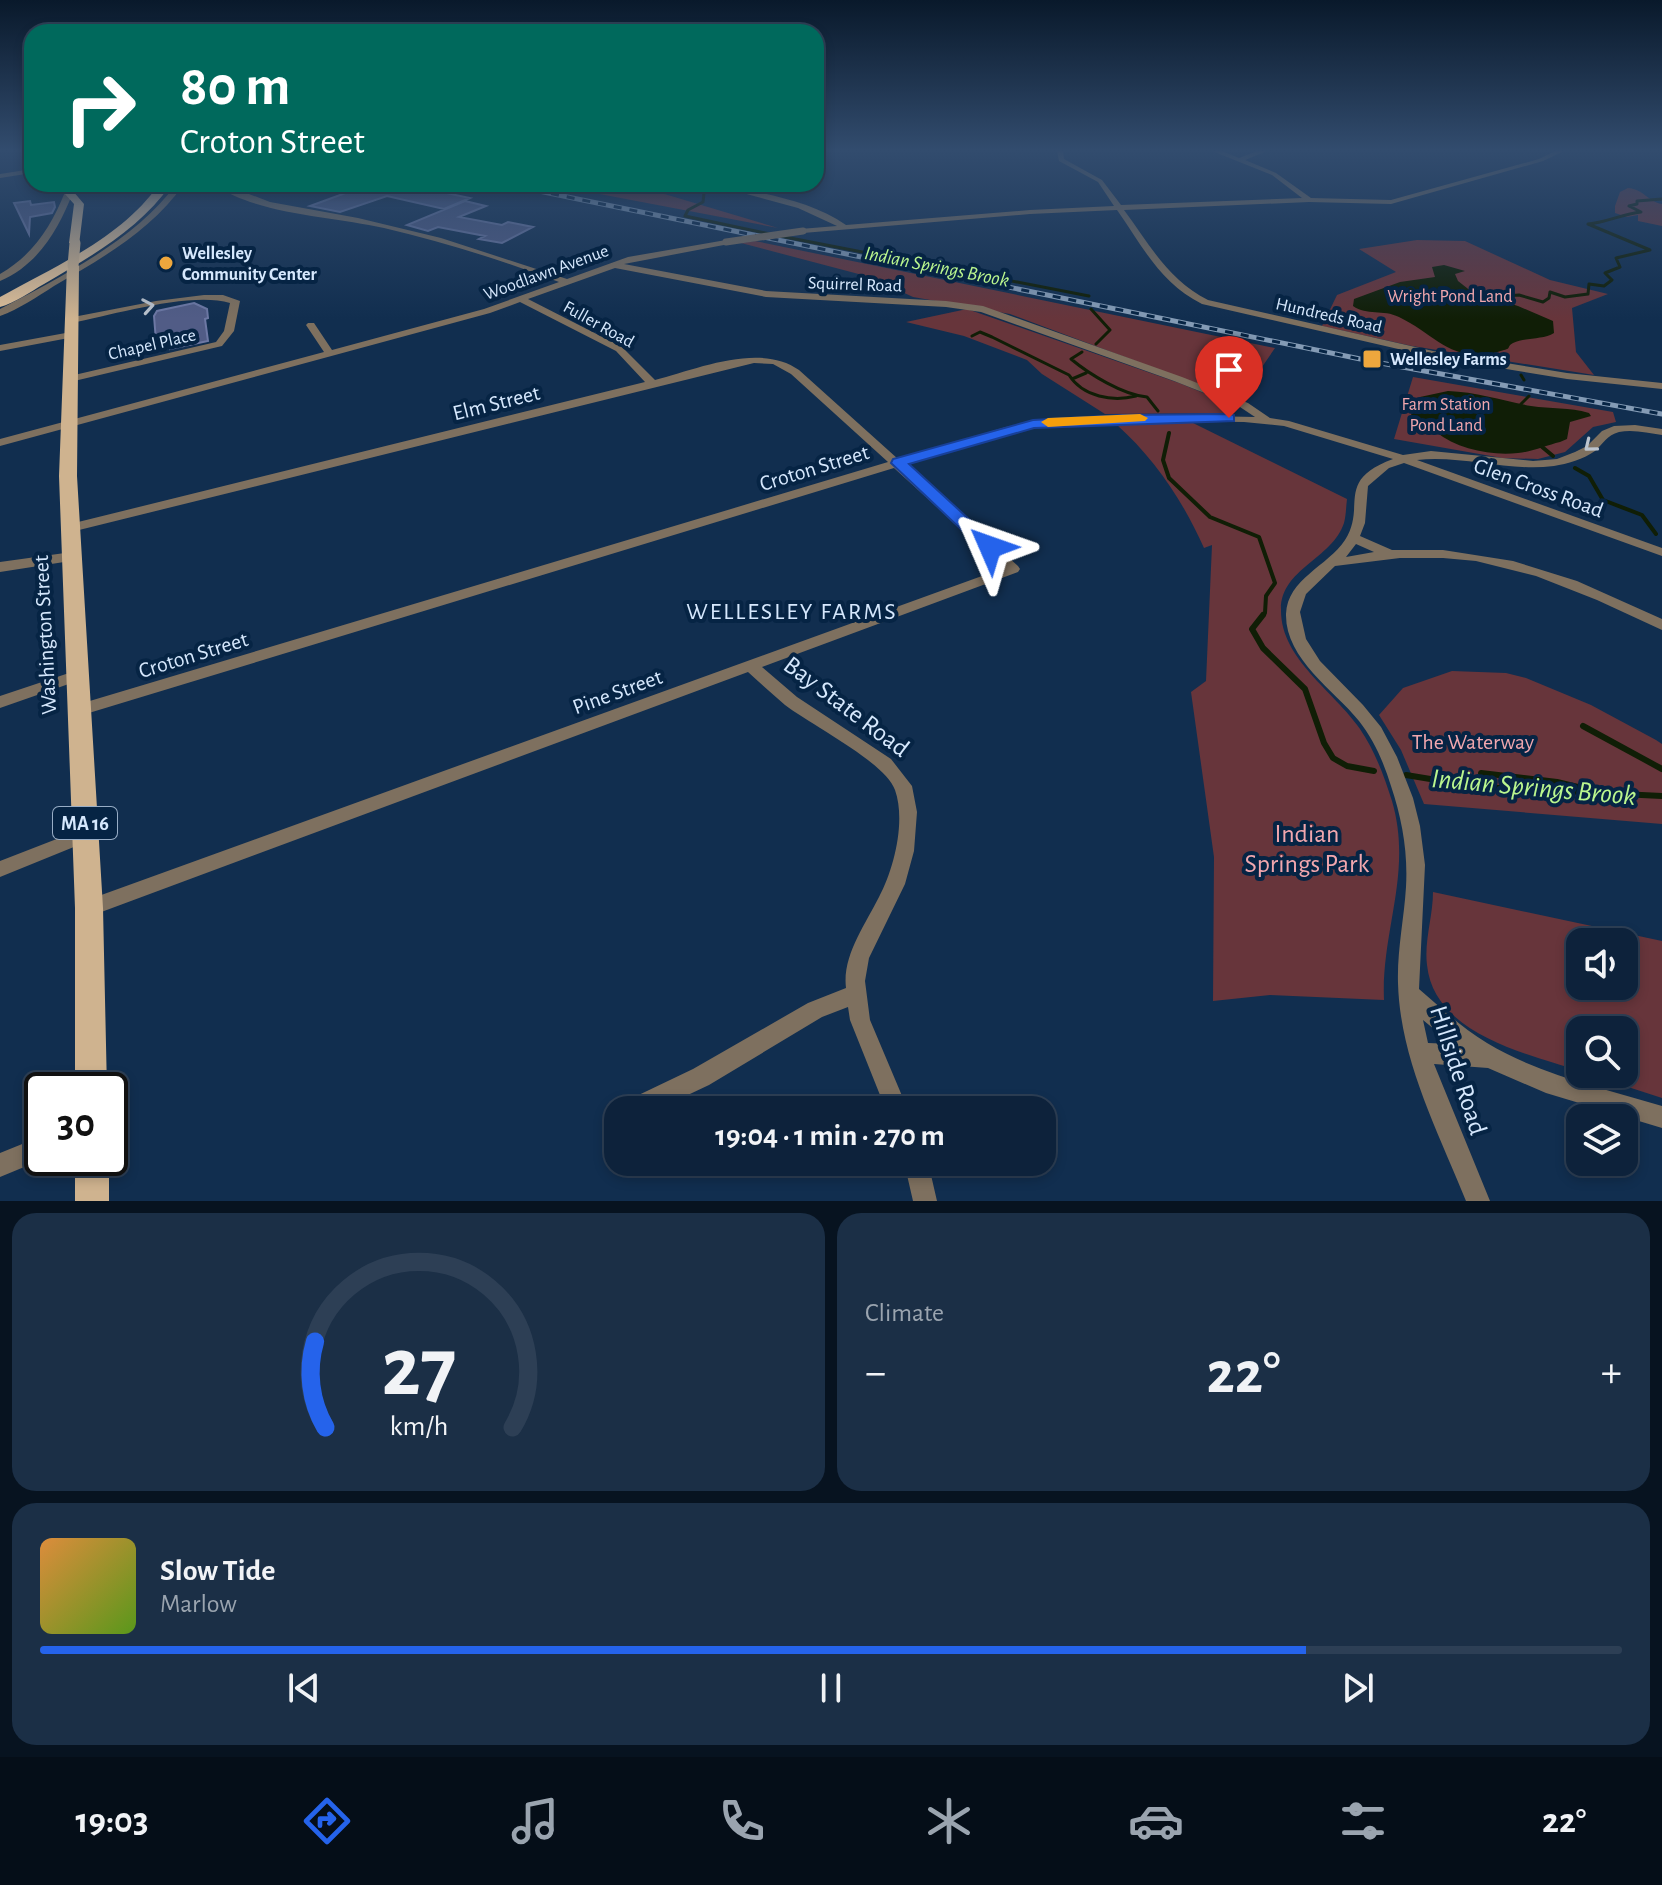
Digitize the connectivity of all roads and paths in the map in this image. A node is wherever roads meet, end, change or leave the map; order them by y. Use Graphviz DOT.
graph roads {
  1 [pos="61,207"];
  2 [pos="79,207"];
  3 [pos="135,207"];
  4 [pos="148,207"];
  5 [pos="162,207"];
  6 [pos="275,207"];
  7 [pos="796,207"];
  8 [pos="1140,207"];
  9 [pos="1117,208"];
  10 [pos="79,212"];
  11 [pos="60,215"];
  12 [pos="843,226"];
  13 [pos="614,265"];
  14 [pos="73,270"];
  15 [pos="0,278"];
  16 [pos="569,283"];
  17 [pos="0,294"];
  18 [pos="522,300"];
  19 [pos="0,303"];
  20 [pos="0,313"];
  21 [pos="311,325"];
  22 [pos="71,328"];
  23 [pos="0,348"];
  24 [pos="330,354"];
  25 [pos="70,379"];
  26 [pos="653,384"];
  27 [pos="1662,386"];
  28 [pos="1268,421"];
  29 [pos="68,425"];
  30 [pos="1662,432"];
  31 [pos="0,443"];
  32 [pos="1403,458"];
  33 [pos="898,463"];
  34 [pos="71,528"];
  35 [pos="1353,538"];
  36 [pos="1662,552"];
  37 [pos="1389,554"];
  38 [pos="72,557"];
  39 [pos="1330,563"];
  40 [pos="0,567"];
  41 [pos="1662,625"];
  42 [pos="751,666"];
  43 [pos="78,675"];
  44 [pos="0,702"];
  45 [pos="79,710"];
  46 [pos="85,835"];
  47 [pos="0,869"];
  48 [pos="89,908"];
  49 [pos="855,994"];
  50 [pos="1409,994"];
  51 [pos="1421,1053"];
  52 [pos="1491,1057"];
  53 [pos="91,1072"];
  54 [pos="662,1096"];
  55 [pos="891,1096"];
  56 [pos="1662,1117"];
  57 [pos="24,1155"];
  58 [pos="0,1165"];
  59 [pos="92,1176"];
  60 [pos="919,1176"];
  61 [pos="92,1201"];
  62 [pos="925,1201"];
  63 [pos="1478,1201"];
  1 -- 11 [label="street"];
  2 -- 10 [label="main road"];
  3 -- 17 [label="highway"];
  4 -- 19 [label="highway"];
  5 -- 14 [label="street"];
  6 -- 16 [label="street"];
  7 -- 12 [label="street"];
  8 -- 9 [label="street, Woodlawn Avenue"];
  9 -- 12 [label="street, Woodlawn Avenue"];
  9 -- 27 [label="street, Hundreds Road"];
  10 -- 11 [label="street"];
  10 -- 14 [label="main road, Washington Street / MA 16, bridge"];
  11 -- 15 [label="street"];
  12 -- 13 [label="street, Woodlawn Avenue, bridge"];
  13 -- 16 [label="street, Woodlawn Avenue"];
  13 -- 28 [label="street, Squirrel Road"];
  14 -- 20 [label="street"];
  14 -- 22 [label="main road, Washington Street / MA 16"];
  16 -- 18 [label="street, Woodlawn Avenue"];
  18 -- 24 [label="street, Woodlawn Avenue"];
  18 -- 26 [label="street, Fuller Road"];
  21 -- 24 [label="street"];
  22 -- 23 [label="street"];
  22 -- 25 [label="main road, Washington Street / MA 16"];
  22 -- 25 [label="street, Chapel Place, one-way"];
  24 -- 29 [label="street, Woodlawn Avenue"];
  25 -- 29 [label="main road, Washington Street / MA 16"];
  26 -- 33 [label="street, Elm Street"];
  26 -- 34 [label="street, Elm Street"];
  28 -- 32 [label="street, Croton Street"];
  28 -- 33 [label="street, Croton Street"];
  29 -- 31 [label="street, Woodlawn Avenue"];
  29 -- 34 [label="main road, Washington Street / MA 16"];
  30 -- 32 [label="street, Croton Street, one-way"];
  32 -- 35 [label="street"];
  32 -- 36 [label="street, Glen Cross Road"];
  33 -- 42 [label="street, Pine Street"];
  33 -- 45 [label="street, Croton Street"];
  34 -- 38 [label="main road, Washington Street / MA 16"];
  35 -- 37 [label="street"];
  35 -- 39 [label="street, Hillside Road"];
  37 -- 39 [label="street"];
  37 -- 41 [label="street"];
  38 -- 40 [label="street"];
  38 -- 43 [label="main road, Washington Street / MA 16"];
  39 -- 50 [label="street, Hillside Road"];
  42 -- 48 [label="street, Pine Street"];
  42 -- 49 [label="street, Bay State Road"];
  43 -- 44 [label="street"];
  43 -- 45 [label="main road, Washington Street / MA 16"];
  45 -- 46 [label="main road, Washington Street / MA 16"];
  46 -- 47 [label="street"];
  46 -- 48 [label="main road, Washington Street / MA 16"];
  48 -- 53 [label="main road, Washington Street / MA 16"];
  49 -- 54 [label="street"];
  49 -- 55 [label="street, Bay State Road"];
  50 -- 51 [label="street, Hillside Road"];
  50 -- 52 [label="street"];
  51 -- 52 [label="street"];
  51 -- 63 [label="street, Hillside Road"];
  52 -- 56 [label="street"];
  57 -- 58 [label="street"];
  59 -- 61 [label="main road"];
  60 -- 62 [label="street"];
}
